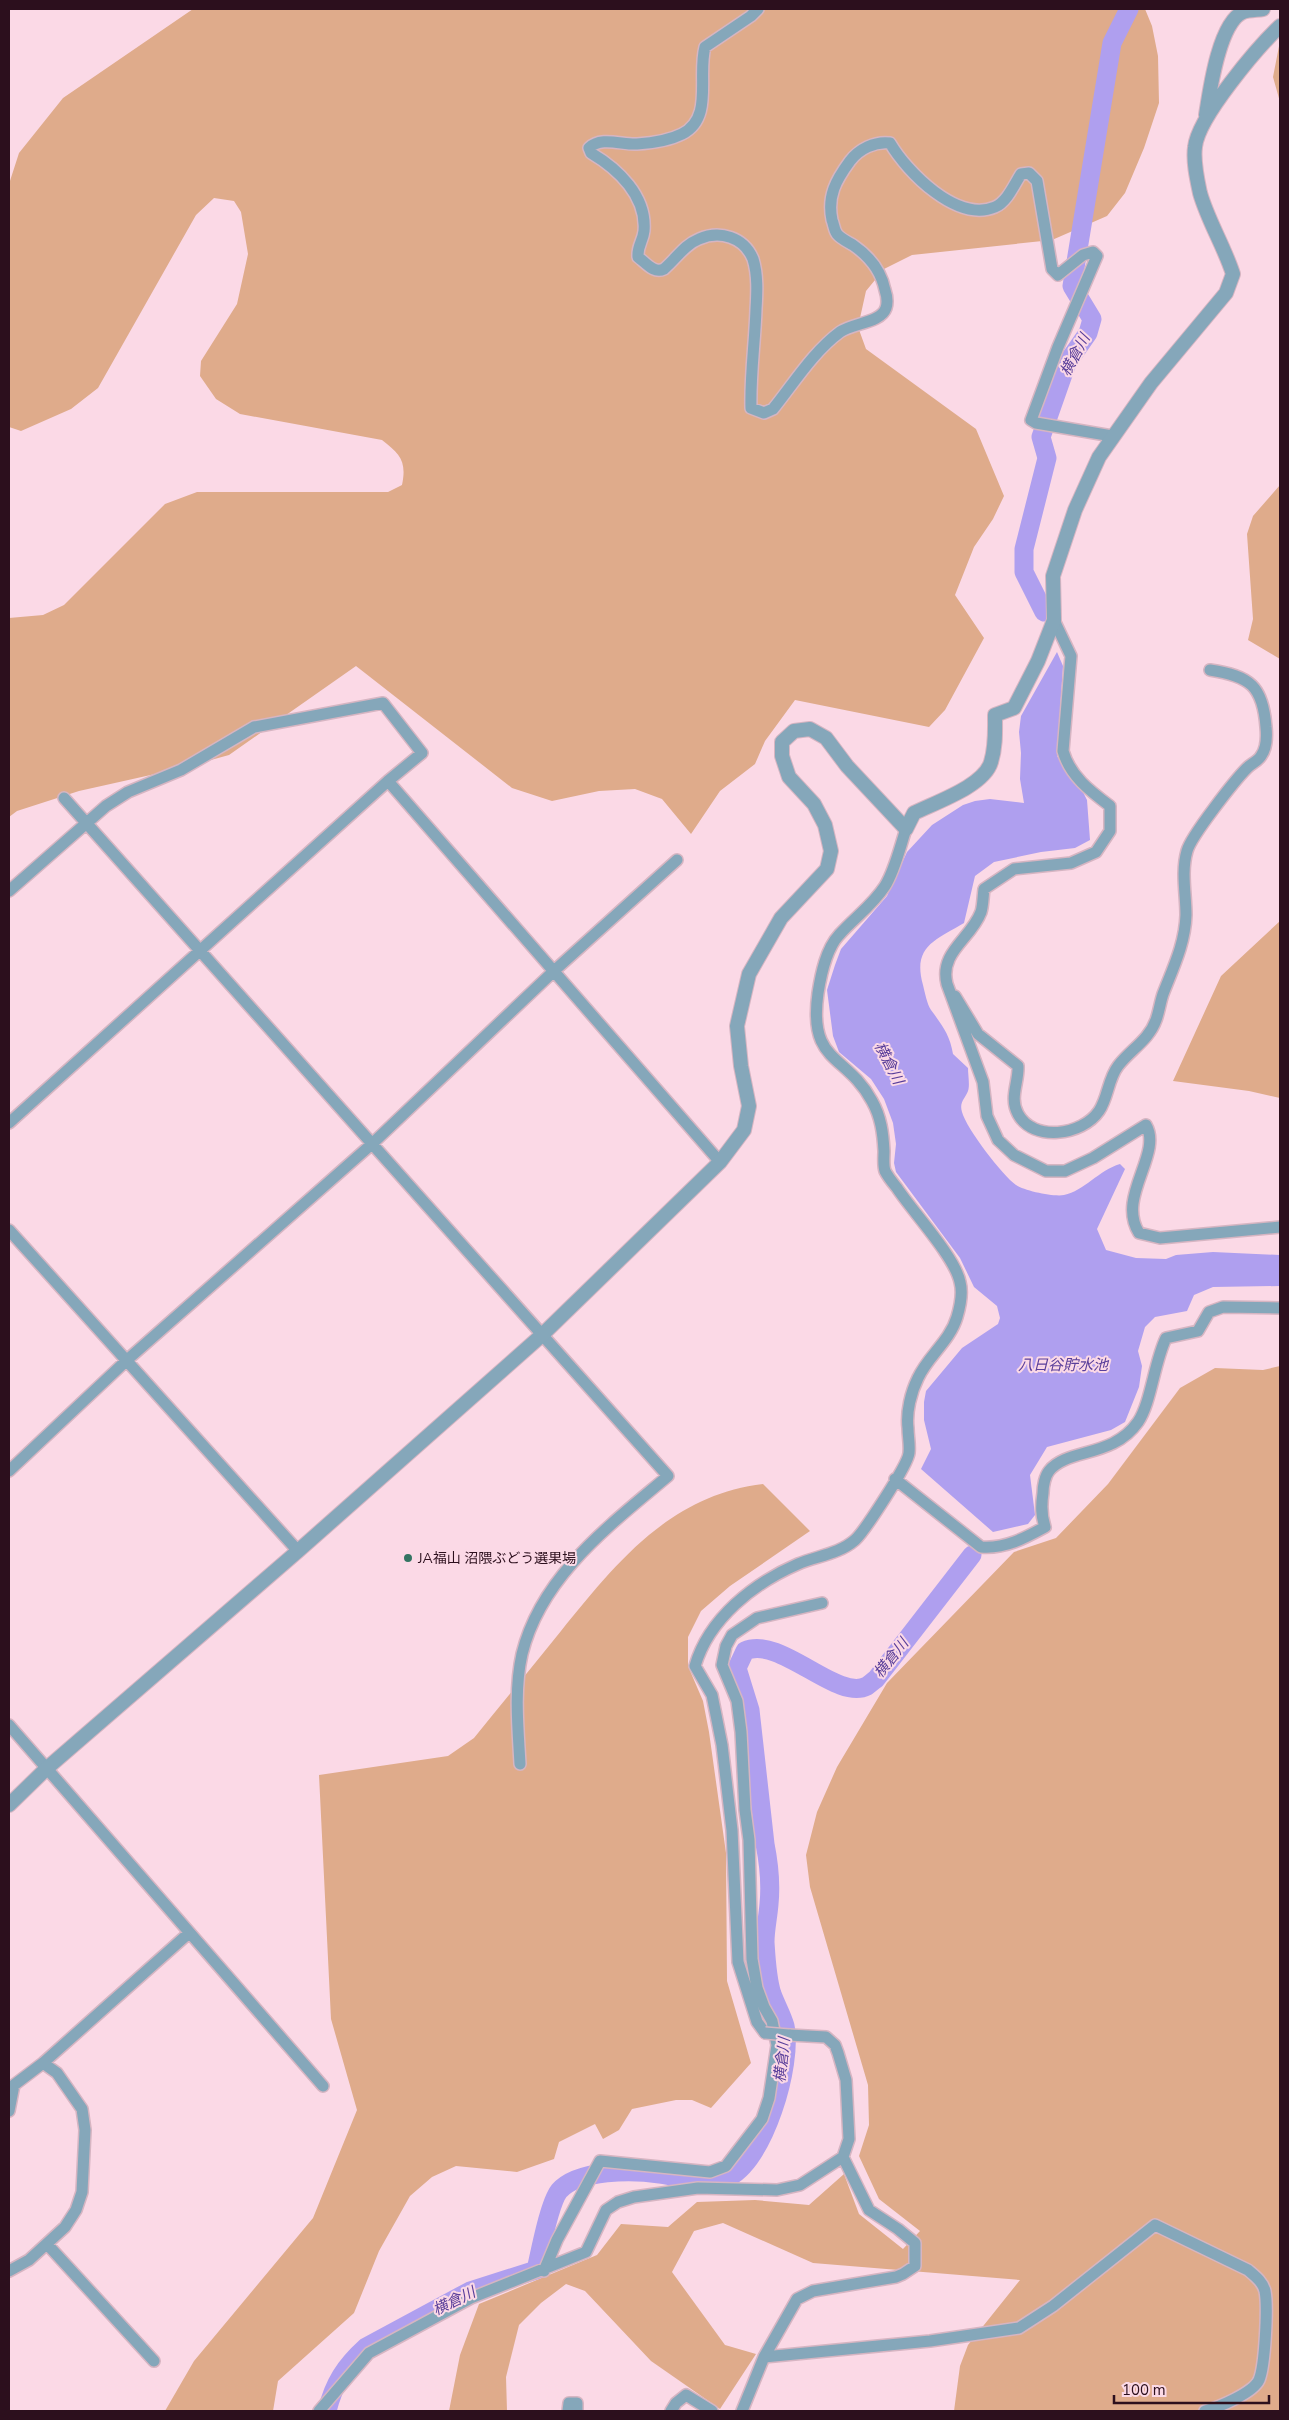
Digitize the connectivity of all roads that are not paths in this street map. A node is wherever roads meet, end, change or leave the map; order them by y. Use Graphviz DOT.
graph roads {
  1 [pos="758,9"];
  2 [pos="1263,9"];
  3 [pos="1280,26"];
  4 [pos="1204,123"];
  5 [pos="1112,436"];
  6 [pos="1054,620"];
  7 [pos="1210,670"];
  8 [pos="388,781"];
  9 [pos="64,798"];
  10 [pos="86,822"];
  11 [pos="906,829"];
  12 [pos="677,860"];
  13 [pos="9,890"];
  14 [pos="200,951"];
  15 [pos="555,970"];
  16 [pos="947,984"];
  17 [pos="9,1123"];
  18 [pos="373,1142"];
  19 [pos="720,1162"];
  20 [pos="1280,1228"];
  21 [pos="9,1230"];
  22 [pos="1280,1308"];
  23 [pos="542,1335"];
  24 [pos="127,1360"];
  25 [pos="9,1471"];
  26 [pos="895,1479"];
  27 [pos="298,1551"];
  28 [pos="822,1603"];
  29 [pos="9,1725"];
  30 [pos="520,1764"];
  31 [pos="46,1769"];
  32 [pos="9,1804"];
  33 [pos="189,1932"];
  34 [pos="43,2063"];
  35 [pos="323,2086"];
  36 [pos="9,2111"];
  37 [pos="843,2157"];
  38 [pos="47,2244"];
  39 [pos="9,2271"];
  40 [pos="544,2271"];
  41 [pos="764,2357"];
  42 [pos="154,2361"];
  43 [pos="320,2410"];
  44 [pos="568,2411"];
  45 [pos="578,2411"];
  46 [pos="671,2411"];
  47 [pos="712,2411"];
  48 [pos="742,2411"];
  49 [pos="1205,2411"];
  1 -- 5 [label="street"];
  2 -- 4 [label="street"];
  3 -- 4 [label="street"];
  4 -- 5 [label="street"];
  5 -- 6 [label="street"];
  6 -- 11 [label="street"];
  6 -- 16 [label="street"];
  7 -- 16 [label="street"];
  8 -- 10 [label="street"];
  8 -- 14 [label="street"];
  8 -- 15 [label="street"];
  9 -- 10 [label="street"];
  10 -- 13 [label="street"];
  10 -- 14 [label="street"];
  11 -- 19 [label="street"];
  11 -- 26 [label="street"];
  12 -- 15 [label="street"];
  14 -- 17 [label="street"];
  14 -- 18 [label="street"];
  15 -- 18 [label="street"];
  15 -- 19 [label="street"];
  16 -- 20 [label="street"];
  18 -- 23 [label="street"];
  18 -- 24 [label="street"];
  19 -- 23 [label="street"];
  21 -- 24 [label="street"];
  22 -- 26 [label="street"];
  23 -- 27 [label="street"];
  23 -- 30 [label="street"];
  24 -- 25 [label="street"];
  24 -- 27 [label="street"];
  26 -- 37 [label="street, bridge"];
  27 -- 31 [label="street"];
  28 -- 40 [label="street"];
  29 -- 31 [label="street"];
  31 -- 32 [label="street"];
  31 -- 33 [label="street"];
  33 -- 34 [label="street"];
  33 -- 35 [label="street"];
  34 -- 36 [label="street"];
  34 -- 38 [label="street"];
  37 -- 40 [label="street"];
  37 -- 41 [label="street"];
  38 -- 39 [label="street"];
  38 -- 42 [label="street"];
  40 -- 43 [label="street"];
  41 -- 48 [label="street"];
  41 -- 49 [label="street"];
  44 -- 45 [label="street"];
  46 -- 47 [label="street"];
}
